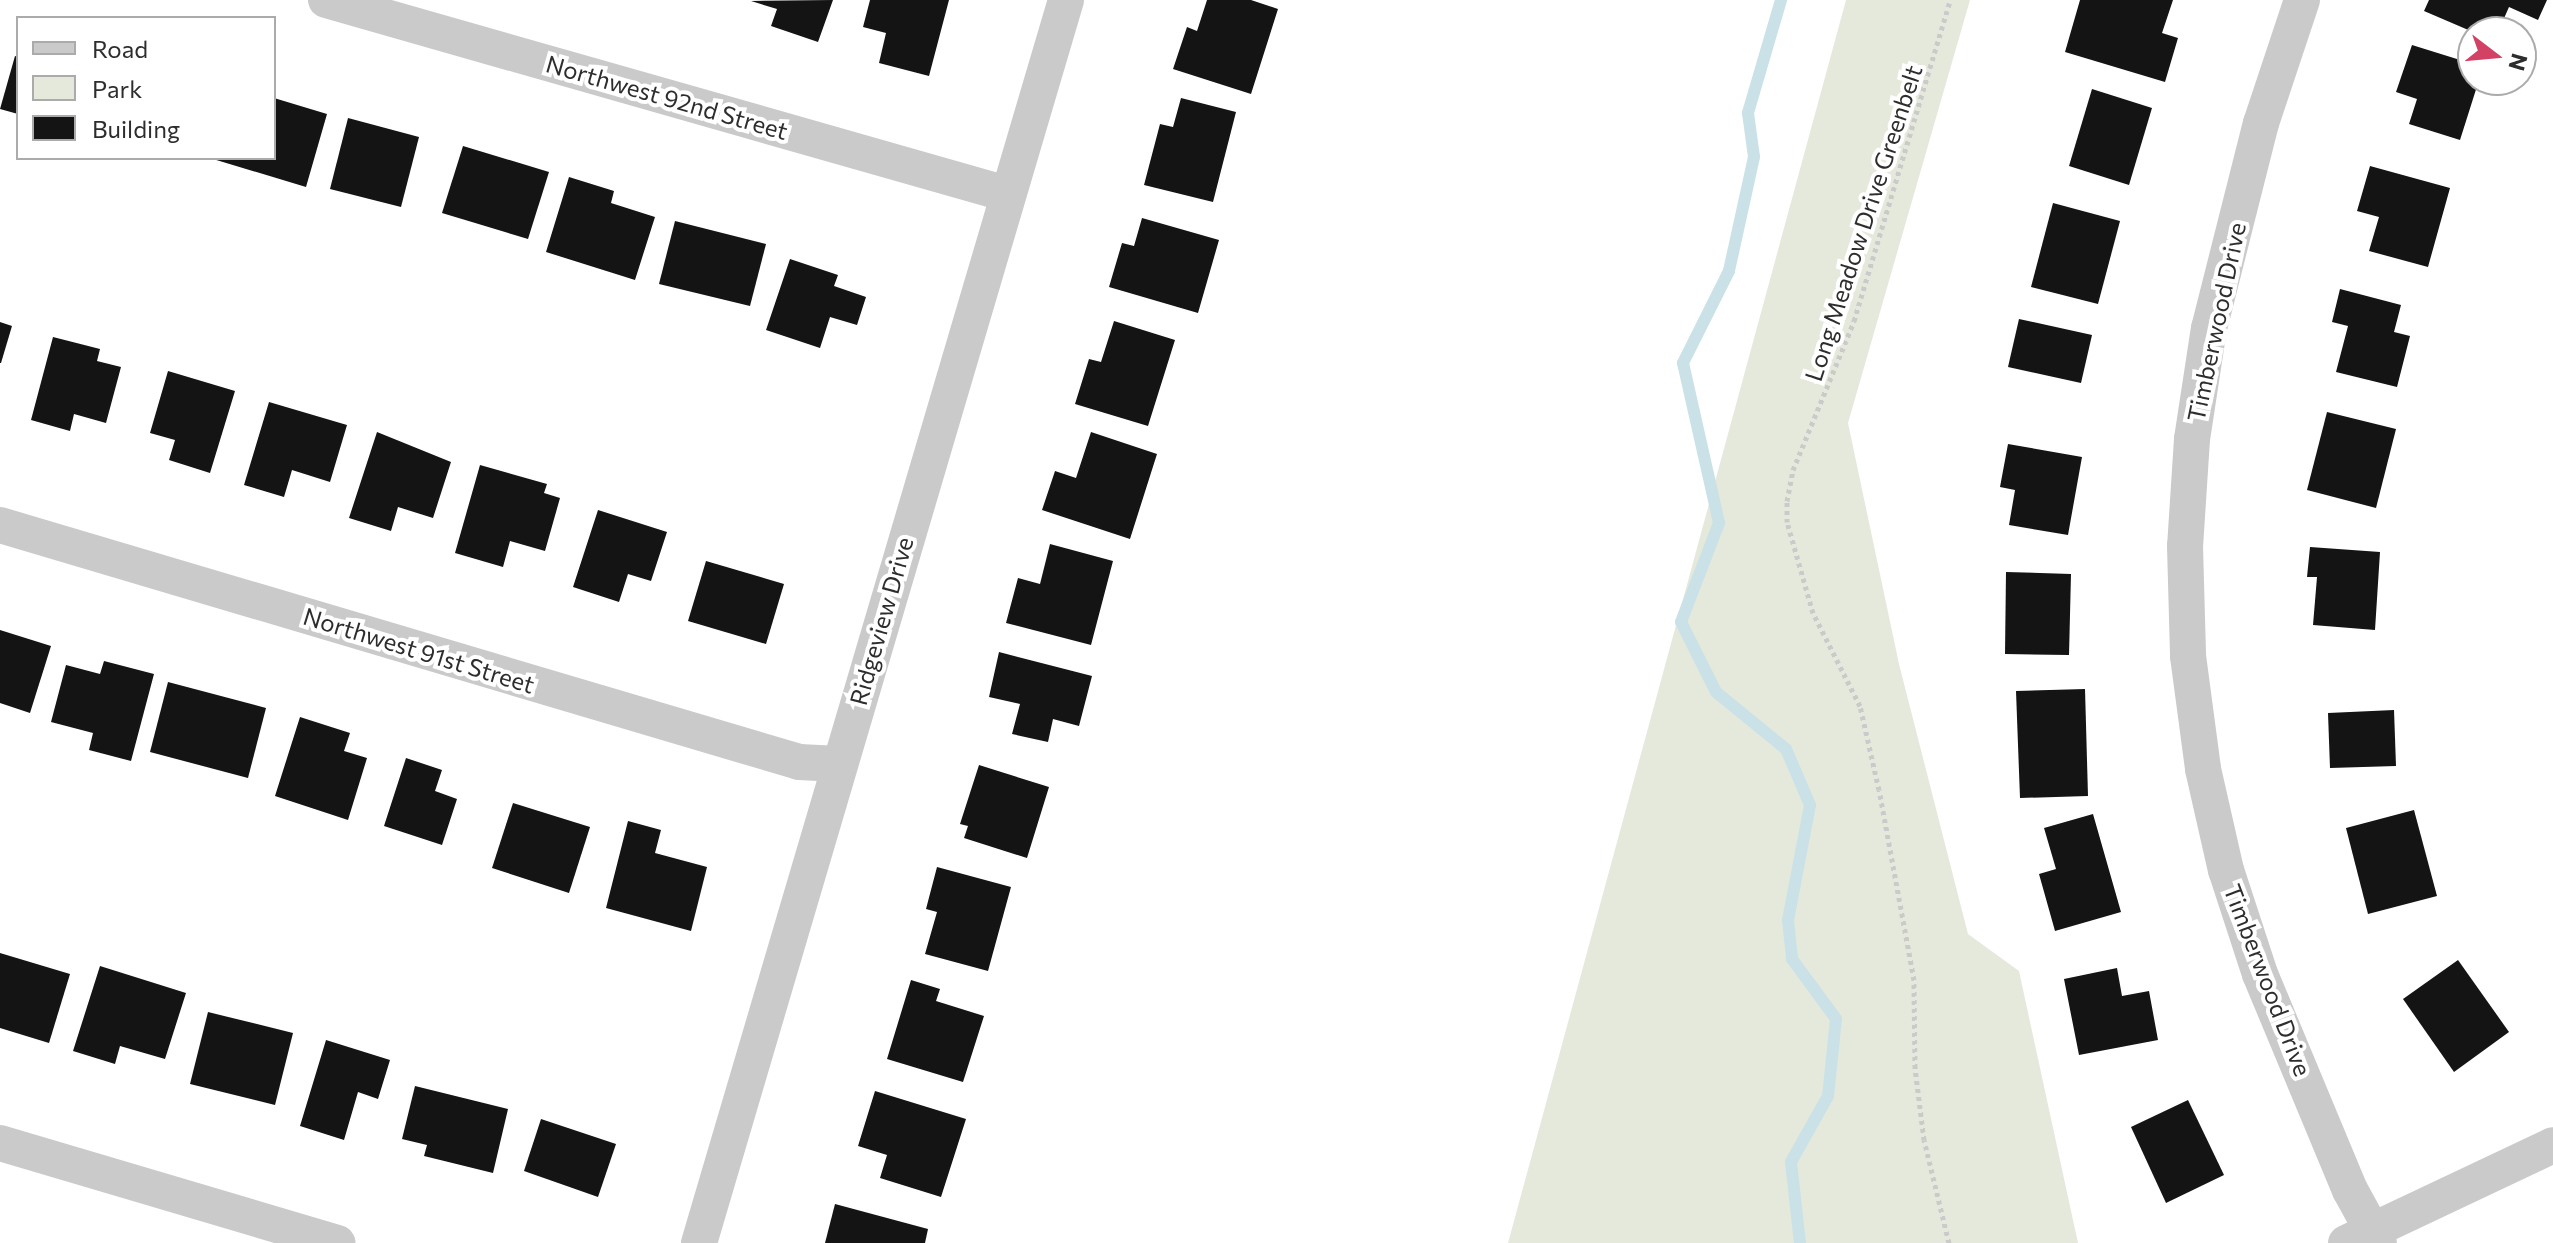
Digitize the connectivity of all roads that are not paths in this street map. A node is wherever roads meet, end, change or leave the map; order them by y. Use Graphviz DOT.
graph roads {
  1 [pos="326,0"];
  2 [pos="1066,0"];
  3 [pos="2302,0"];
  4 [pos="1007,194"];
  5 [pos="0,525"];
  6 [pos="839,764"];
  7 [pos="0,1143"];
  8 [pos="2553,1145"];
  9 [pos="2366,1239"];
  10 [pos="337,1243"];
  11 [pos="699,1243"];
  1 -- 4 [label="street, Northwest 92nd Street"];
  2 -- 4 [label="street, Ridgeview Drive"];
  3 -- 9 [label="street, Timberwood Drive"];
  4 -- 6 [label="street, Ridgeview Drive"];
  5 -- 6 [label="street, Northwest 91st Street"];
  6 -- 11 [label="street, Ridgeview Drive"];
  7 -- 10 [label="street"];
  8 -- 9 [label="street"];
}
